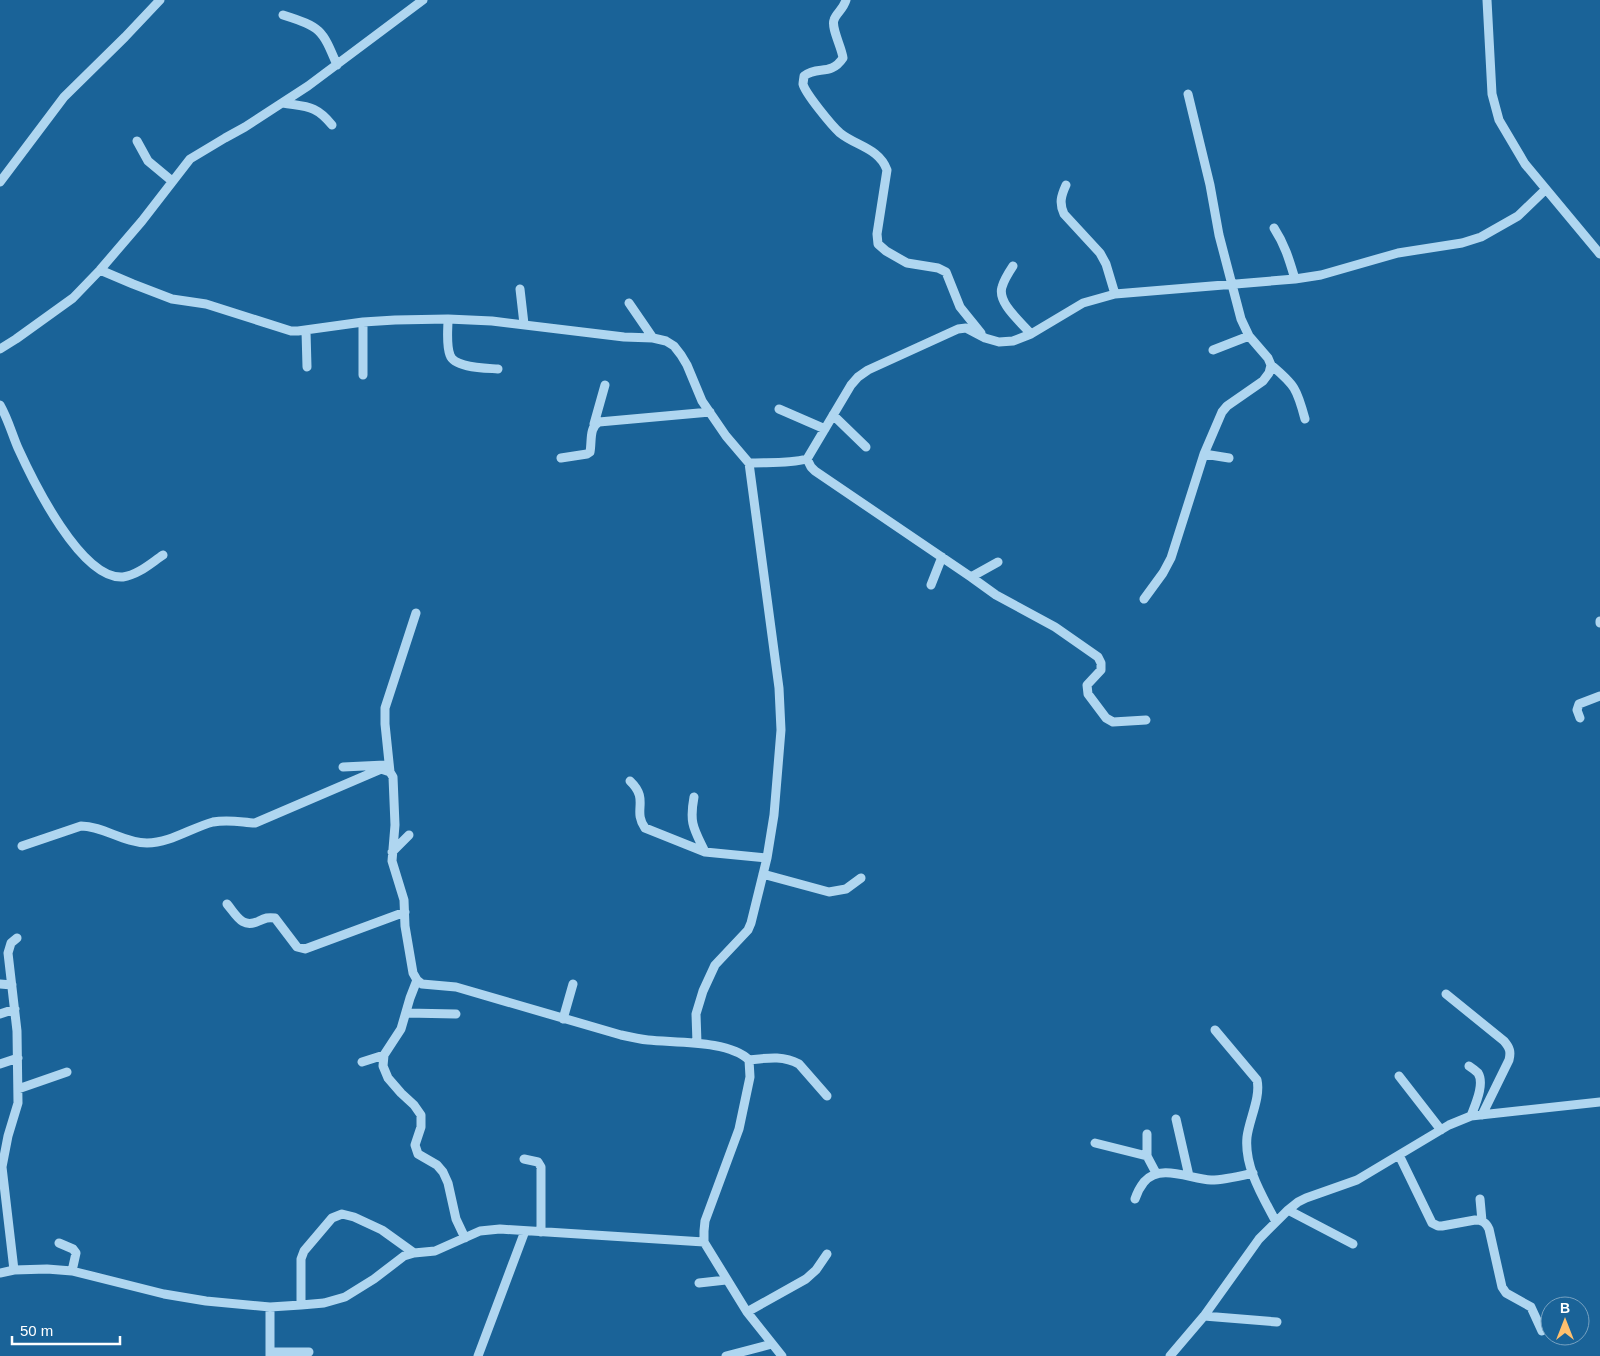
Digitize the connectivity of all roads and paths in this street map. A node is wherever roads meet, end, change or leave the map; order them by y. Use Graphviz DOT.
graph roads {
  1 [pos="160,0"];
  2 [pos="846,0"];
  3 [pos="1487,0"];
  4 [pos="421,1"];
  5 [pos="283,15"];
  6 [pos="337,65"];
  7 [pos="1188,94"];
  8 [pos="283,104"];
  9 [pos="332,125"];
  10 [pos="137,141"];
  11 [pos="0,182"];
  12 [pos="172,182"];
  13 [pos="1066,185"];
  14 [pos="1546,189"];
  15 [pos="1274,228"];
  16 [pos="1600,254"];
  17 [pos="1013,266"];
  18 [pos="100,270"];
  19 [pos="1294,279"];
  20 [pos="1231,283"];
  21 [pos="520,289"];
  22 [pos="1116,294"];
  23 [pos="629,303"];
  24 [pos="448,319"];
  25 [pos="363,322"];
  26 [pos="524,324"];
  27 [pos="306,331"];
  28 [pos="1031,334"];
  29 [pos="1249,336"];
  30 [pos="653,338"];
  31 [pos="985,338"];
  32 [pos="0,349"];
  33 [pos="1213,350"];
  34 [pos="1271,365"];
  35 [pos="307,366"];
  36 [pos="498,369"];
  37 [pos="363,375"];
  38 [pos="605,385"];
  39 [pos="0,405"];
  40 [pos="779,409"];
  41 [pos="710,412"];
  42 [pos="833,415"];
  43 [pos="1305,419"];
  44 [pos="594,424"];
  45 [pos="825,429"];
  46 [pos="866,447"];
  47 [pos="1204,454"];
  48 [pos="561,458"];
  49 [pos="1229,458"];
  50 [pos="807,459"];
  51 [pos="749,464"];
  52 [pos="163,555"];
  53 [pos="942,557"];
  54 [pos="998,562"];
  55 [pos="971,577"];
  56 [pos="931,585"];
  57 [pos="1144,599"];
  58 [pos="416,613"];
  59 [pos="1600,696"];
  60 [pos="1580,718"];
  61 [pos="1146,720"];
  62 [pos="343,766"];
  63 [pos="390,768"];
  64 [pos="630,781"];
  65 [pos="694,797"];
  66 [pos="410,835"];
  67 [pos="22,846"];
  68 [pos="392,852"];
  69 [pos="705,852"];
  70 [pos="767,858"];
  71 [pos="763,874"];
  72 [pos="861,878"];
  73 [pos="227,904"];
  74 [pos="405,912"];
  75 [pos="17,938"];
  76 [pos="417,980"];
  77 [pos="0,984"];
  78 [pos="573,984"];
  79 [pos="12,985"];
  80 [pos="1446,994"];
  81 [pos="15,1009"];
  82 [pos="407,1013"];
  83 [pos="0,1014"];
  84 [pos="456,1014"];
  85 [pos="563,1019"];
  86 [pos="1215,1030"];
  87 [pos="697,1043"];
  88 [pos="384,1055"];
  89 [pos="18,1058"];
  90 [pos="750,1060"];
  91 [pos="362,1062"];
  92 [pos="0,1064"];
  93 [pos="1469,1066"];
  94 [pos="67,1072"];
  95 [pos="1399,1076"];
  96 [pos="18,1088"];
  97 [pos="827,1096"];
  98 [pos="1600,1102"];
  99 [pos="1482,1115"];
  100 [pos="1471,1116"];
  101 [pos="1176,1119"];
  102 [pos="1441,1130"];
  103 [pos="1147,1134"];
  104 [pos="1095,1142"];
  105 [pos="1399,1155"];
  106 [pos="1147,1156"];
  107 [pos="524,1159"];
  108 [pos="1156,1173"];
  109 [pos="1253,1173"];
  110 [pos="1189,1176"];
  111 [pos="1134,1199"];
  112 [pos="1480,1199"];
  113 [pos="4,1210"];
  114 [pos="1288,1210"];
  115 [pos="1482,1220"];
  116 [pos="1276,1222"];
  117 [pos="525,1231"];
  118 [pos="541,1232"];
  119 [pos="465,1238"];
  120 [pos="704,1242"];
  121 [pos="60,1243"];
  122 [pos="1353,1244"];
  123 [pos="414,1253"];
  124 [pos="826,1254"];
  125 [pos="14,1270"];
  126 [pos="72,1270"];
  127 [pos="0,1273"];
  128 [pos="726,1280"];
  129 [pos="699,1283"];
  130 [pos="301,1305"];
  131 [pos="270,1307"];
  132 [pos="747,1312"];
  133 [pos="1204,1316"];
  134 [pos="1277,1322"];
  135 [pos="1540,1327"];
  136 [pos="772,1344"];
  137 [pos="309,1352"];
  138 [pos="270,1354"];
  139 [pos="478,1356"];
  140 [pos="726,1356"];
  141 [pos="782,1356"];
  142 [pos="1170,1356"];
  1 -- 11 [label="street"];
  2 -- 31 [label="street"];
  3 -- 14 [label="street"];
  4 -- 6 [label="street"];
  5 -- 6 [label="street"];
  6 -- 8 [label="street"];
  7 -- 20 [label="street"];
  8 -- 9 [label="street"];
  8 -- 12 [label="street"];
  10 -- 12 [label="street"];
  12 -- 18 [label="street"];
  13 -- 22 [label="street"];
  14 -- 16 [label="street"];
  14 -- 19 [label="street"];
  15 -- 19 [label="street"];
  17 -- 28 [label="street"];
  18 -- 27 [label="street"];
  18 -- 32 [label="street"];
  19 -- 20 [label="street"];
  20 -- 22 [label="street"];
  20 -- 29 [label="street"];
  21 -- 26 [label="street"];
  22 -- 28 [label="street"];
  23 -- 30 [label="street"];
  24 -- 25 [label="street"];
  24 -- 26 [label="street"];
  24 -- 36 [label="street"];
  25 -- 27 [label="street"];
  25 -- 37 [label="street"];
  26 -- 30 [label="street"];
  27 -- 35 [label="street"];
  28 -- 31 [label="street"];
  29 -- 33 [label="street"];
  29 -- 34 [label="street"];
  30 -- 41 [label="street"];
  31 -- 42 [label="street"];
  34 -- 43 [label="street"];
  34 -- 47 [label="street"];
  38 -- 44 [label="street"];
  39 -- 52 [label="street"];
  40 -- 45 [label="street"];
  41 -- 44 [label="street"];
  41 -- 51 [label="street"];
  42 -- 45 [label="street"];
  42 -- 46 [label="street"];
  44 -- 48 [label="street"];
  45 -- 50 [label="street"];
  47 -- 49 [label="street"];
  47 -- 57 [label="street"];
  50 -- 51 [label="street"];
  50 -- 53 [label="street"];
  51 -- 70 [label="street"];
  53 -- 55 [label="street"];
  53 -- 56 [label="street"];
  54 -- 55 [label="street"];
  55 -- 61 [label="street"];
  58 -- 63 [label="street"];
  59 -- 60 [label="street"];
  62 -- 63 [label="street"];
  63 -- 67 [label="street"];
  63 -- 68 [label="street"];
  64 -- 69 [label="street"];
  65 -- 69 [label="street"];
  66 -- 68 [label="street"];
  68 -- 74 [label="street"];
  69 -- 70 [label="street"];
  70 -- 71 [label="street"];
  71 -- 72 [label="street"];
  71 -- 87 [label="street"];
  73 -- 74 [label="street"];
  74 -- 76 [label="street"];
  75 -- 79 [label="street"];
  76 -- 82 [label="street"];
  76 -- 85 [label="street"];
  77 -- 79 [label="street"];
  78 -- 85 [label="street"];
  79 -- 81 [label="street"];
  80 -- 99 [label="street"];
  81 -- 83 [label="street"];
  81 -- 89 [label="street"];
  82 -- 84 [label="street"];
  82 -- 88 [label="street"];
  85 -- 87 [label="street"];
  86 -- 109 [label="street"];
  87 -- 90 [label="street"];
  88 -- 91 [label="street"];
  88 -- 119 [label="street"];
  89 -- 92 [label="street"];
  89 -- 96 [label="street"];
  90 -- 97 [label="street"];
  90 -- 120 [label="street"];
  93 -- 100 [label="street"];
  94 -- 96 [label="street"];
  95 -- 102 [label="street"];
  96 -- 113 [label="street"];
  98 -- 99 [label="street"];
  99 -- 100 [label="street"];
  100 -- 102 [label="street"];
  101 -- 110 [label="street"];
  102 -- 105 [label="street"];
  103 -- 106 [label="street"];
  104 -- 106 [label="street"];
  105 -- 114 [label="street"];
  105 -- 115 [label="street"];
  106 -- 108 [label="street"];
  107 -- 118 [label="street"];
  108 -- 110 [label="street"];
  108 -- 111 [label="street"];
  109 -- 110 [label="street"];
  109 -- 116 [label="street"];
  112 -- 115 [label="street"];
  113 -- 125 [label="street"];
  114 -- 116 [label="street"];
  114 -- 122 [label="street"];
  115 -- 135 [label="street"];
  116 -- 133 [label="street"];
  117 -- 118 [label="street"];
  117 -- 119 [label="street"];
  117 -- 139 [label="street"];
  118 -- 120 [label="street"];
  119 -- 123 [label="street"];
  120 -- 128 [label="street"];
  121 -- 126 [label="street"];
  123 -- 130 [label="street"];
  123 -- 130 [label="street"];
  124 -- 132 [label="street"];
  125 -- 126 [label="street"];
  125 -- 127 [label="street"];
  126 -- 131 [label="street"];
  128 -- 129 [label="street"];
  128 -- 132 [label="street"];
  130 -- 131 [label="street"];
  131 -- 138 [label="street"];
  132 -- 136 [label="street"];
  133 -- 134 [label="street"];
  133 -- 142 [label="street"];
  136 -- 140 [label="street"];
  136 -- 141 [label="street"];
  137 -- 138 [label="street"];
}
